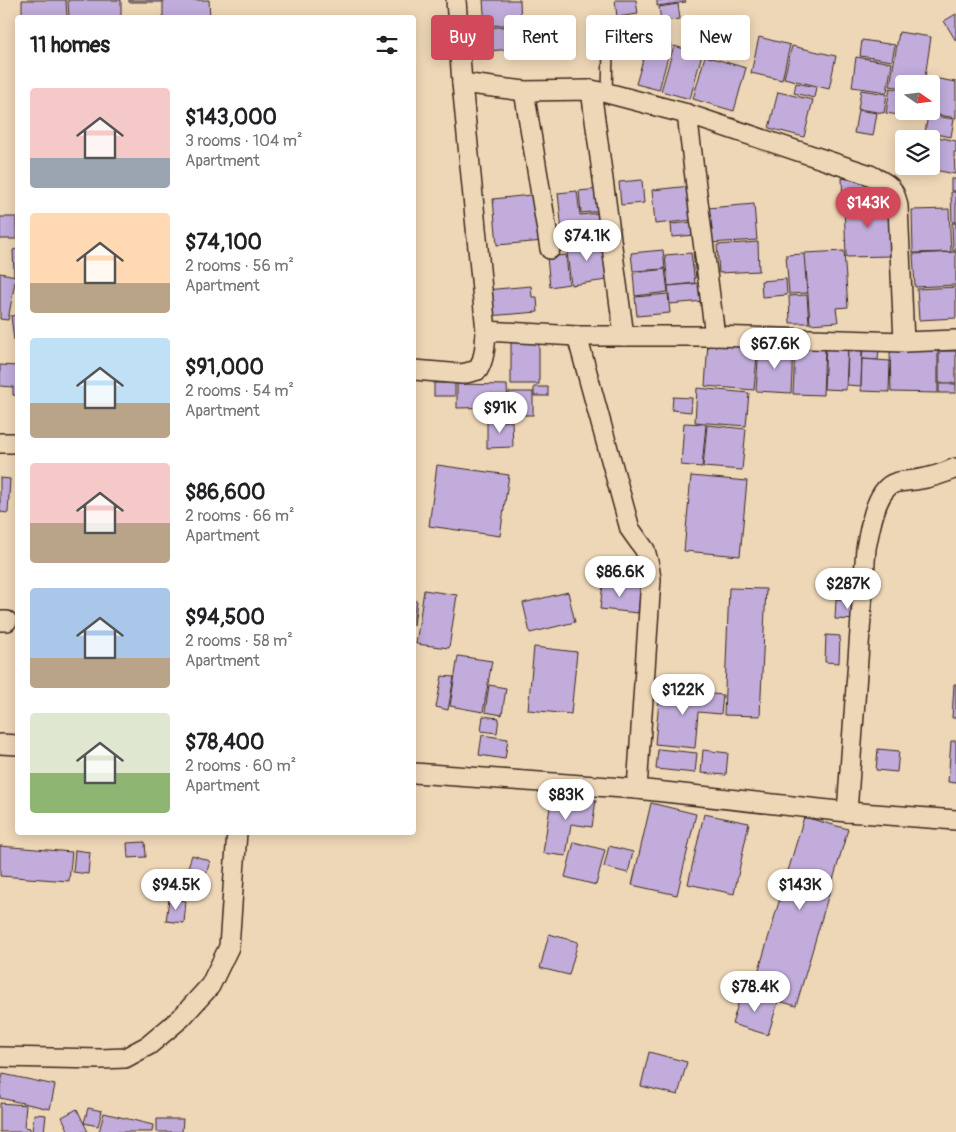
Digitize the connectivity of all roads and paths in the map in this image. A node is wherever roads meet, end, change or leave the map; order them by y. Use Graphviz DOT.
graph roads {
  1 [pos="456,0"];
  2 [pos="606,60"];
  3 [pos="462,83"];
  4 [pos="524,91"];
  5 [pos="599,92"];
  6 [pos="687,114"];
  7 [pos="550,249"];
  8 [pos="486,331"];
  9 [pos="577,336"];
  10 [pos="624,336"];
  11 [pos="715,336"];
  12 [pos="956,340"];
  13 [pos="904,342"];
  14 [pos="416,370"];
  15 [pos="0,443"];
  16 [pos="15,443"];
  17 [pos="956,468"];
  18 [pos="0,744"];
  19 [pos="15,745"];
  20 [pos="416,773"];
  21 [pos="637,789"];
  22 [pos="847,812"];
  23 [pos="956,820"];
  24 [pos="237,835"];
  25 [pos="0,1057"];
  1 -- 3 [label="street"];
  2 -- 5 [label="lane"];
  3 -- 4 [label="street"];
  3 -- 8 [label="street"];
  4 -- 5 [label="street"];
  4 -- 7 [label="street"];
  5 -- 6 [label="street"];
  5 -- 10 [label="street"];
  6 -- 11 [label="street"];
  6 -- 13 [label="street"];
  8 -- 9 [label="street"];
  8 -- 14 [label="street"];
  9 -- 10 [label="street"];
  9 -- 21 [label="street"];
  10 -- 11 [label="street"];
  11 -- 13 [label="street"];
  12 -- 13 [label="street"];
  15 -- 16 [label="street"];
  17 -- 22 [label="street"];
  18 -- 19 [label="street"];
  20 -- 21 [label="street"];
  21 -- 22 [label="street"];
  22 -- 23 [label="street"];
  24 -- 25 [label="street"];
}
